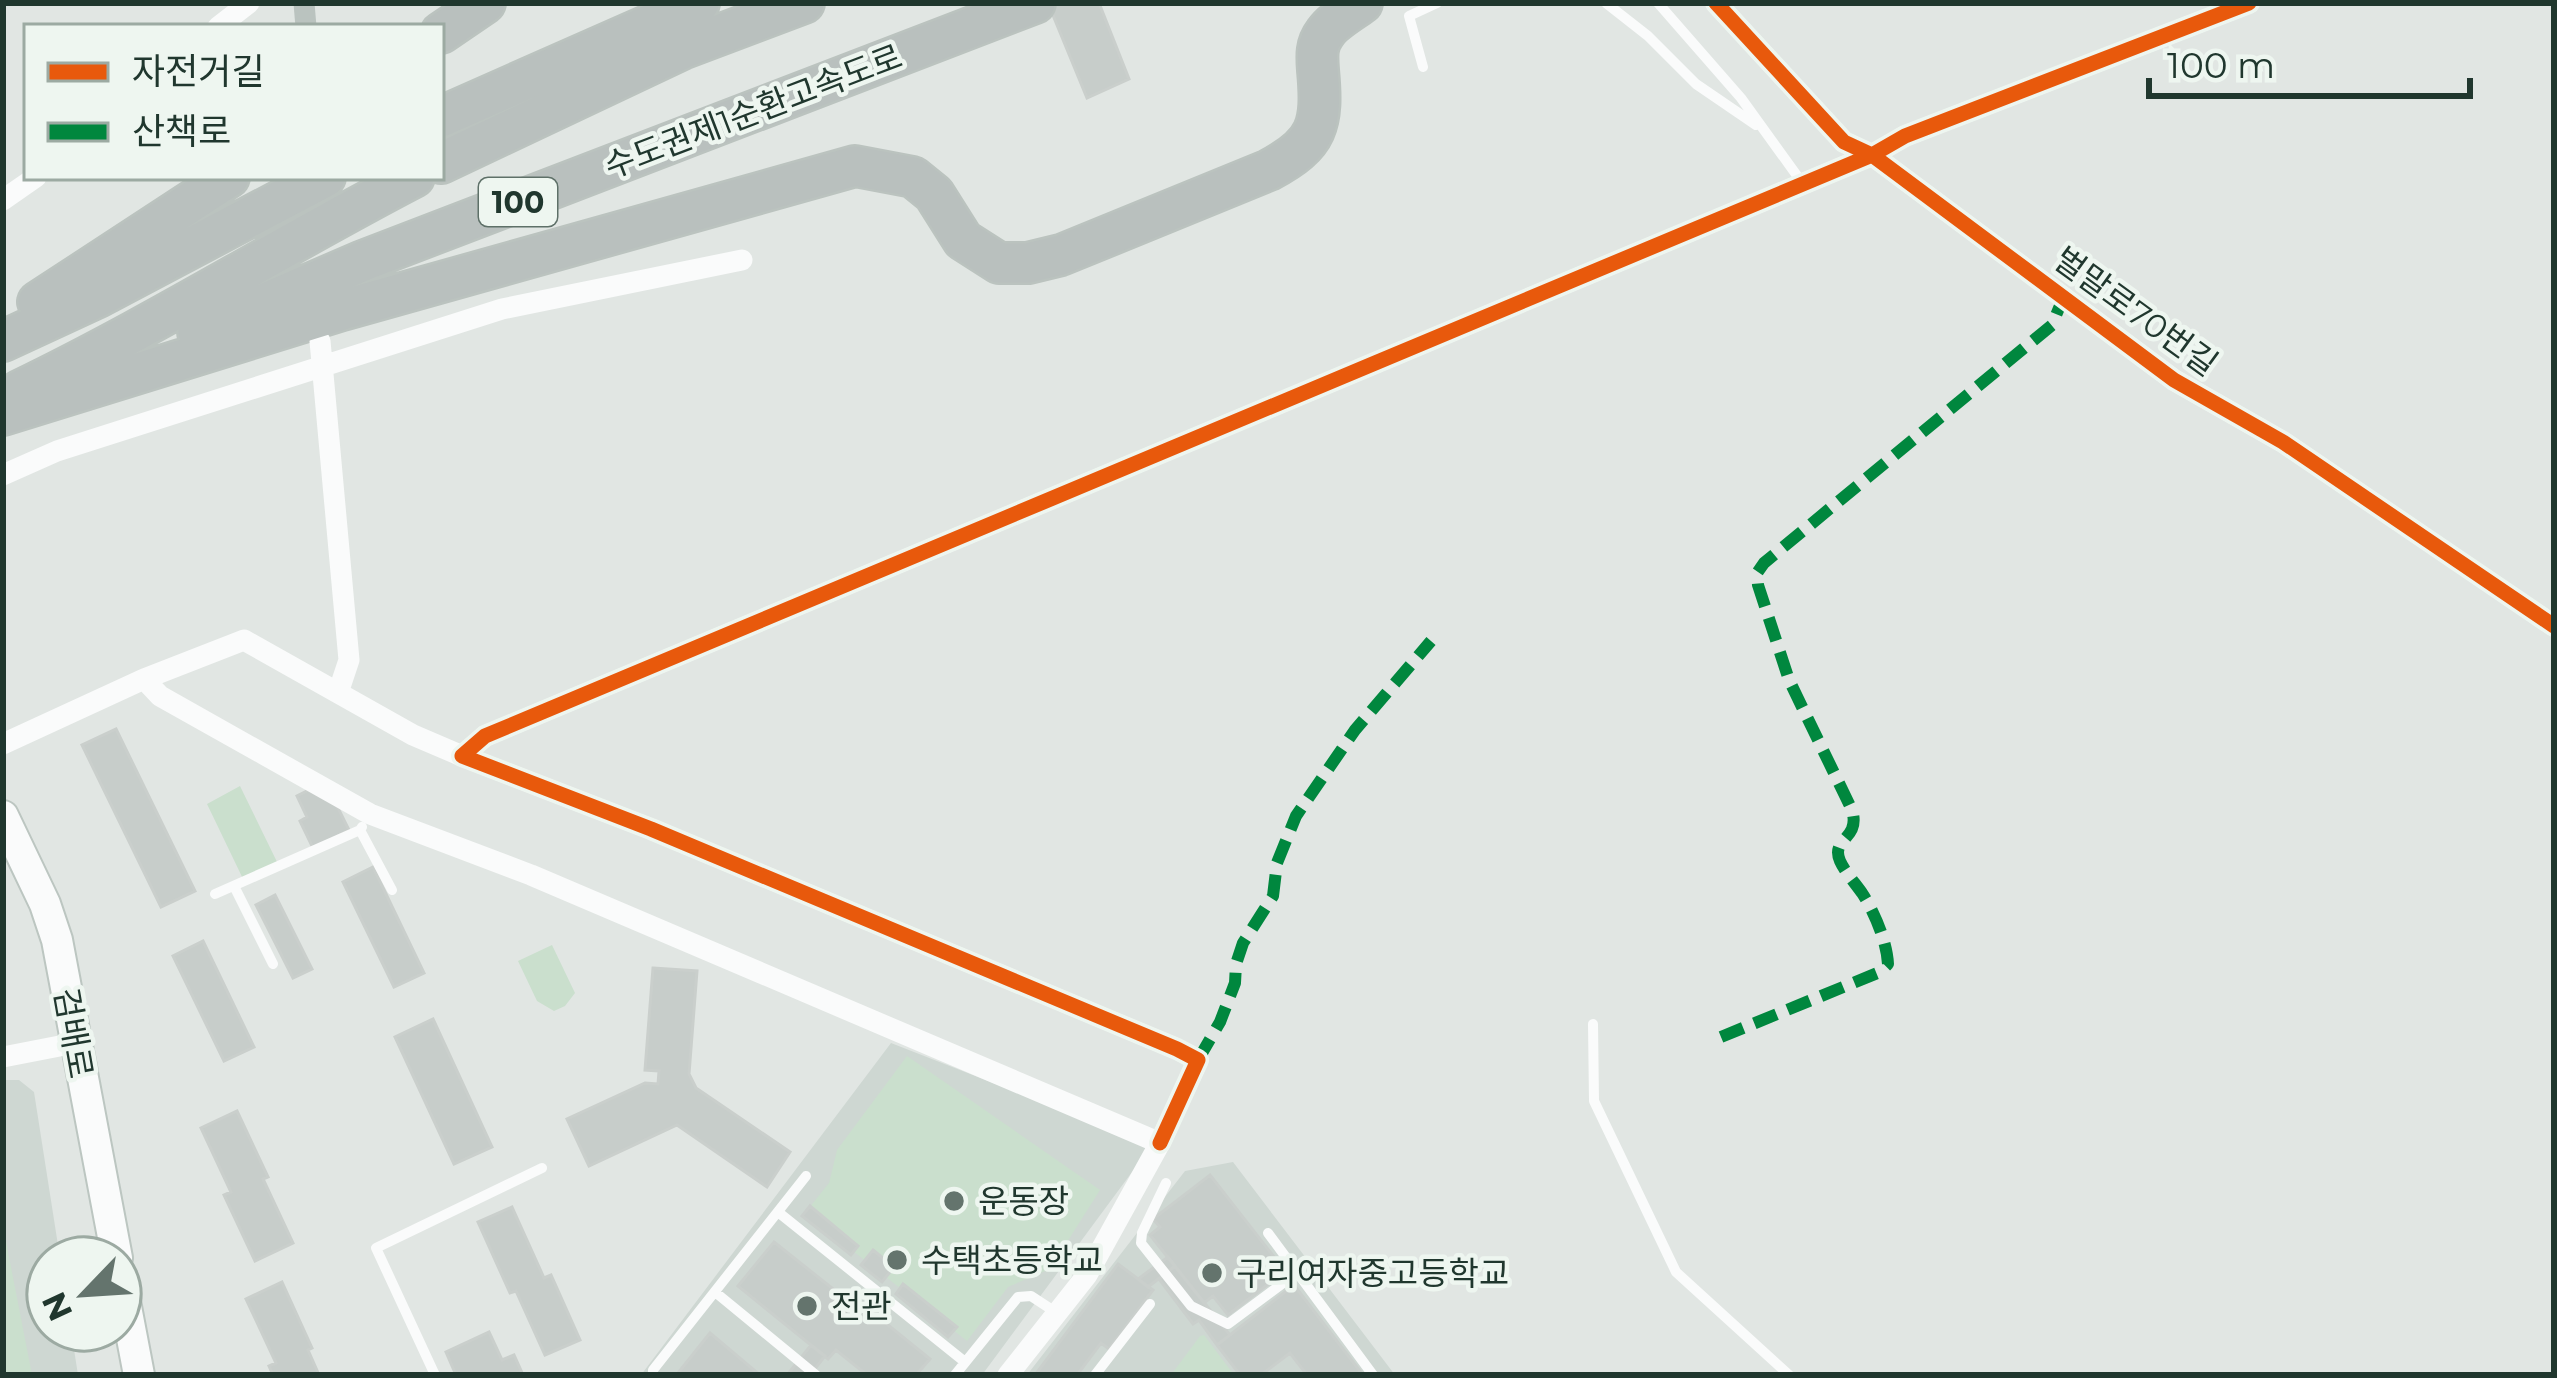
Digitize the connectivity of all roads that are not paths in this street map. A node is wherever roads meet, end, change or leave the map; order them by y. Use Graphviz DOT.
graph roads {
  1 [pos="249,3"];
  2 [pos="485,3"];
  3 [pos="699,3"];
  4 [pos="804,3"];
  5 [pos="1035,3"];
  6 [pos="1361,3"];
  7 [pos="1438,3"];
  8 [pos="1606,3"];
  9 [pos="1658,3"];
  10 [pos="1716,3"];
  11 [pos="2248,3"];
  12 [pos="222,24"];
  13 [pos="444,31"];
  14 [pos="1423,67"];
  15 [pos="444,116"];
  16 [pos="1764,130"];
  17 [pos="1872,155"];
  18 [pos="444,162"];
  19 [pos="32,180"];
  20 [pos="225,180"];
  21 [pos="319,180"];
  22 [pos="408,180"];
  23 [pos="1803,184"];
  24 [pos="3,200"];
  25 [pos="742,260"];
  26 [pos="3,325"];
  27 [pos="3,340"];
  28 [pos="320,340"];
  29 [pos="322,365"];
  30 [pos="3,407"];
  31 [pos="3,475"];
  32 [pos="2554,626"];
  33 [pos="144,680"];
  34 [pos="338,693"];
  35 [pos="3,745"];
  36 [pos="462,756"];
  37 [pos="3,816"];
  38 [pos="365,822"];
  39 [pos="234,886"];
  40 [pos="392,890"];
  41 [pos="215,894"];
  42 [pos="273,964"];
  43 [pos="1593,1024"];
  44 [pos="75,1043"];
  45 [pos="3,1057"];
  46 [pos="1160,1143"];
  47 [pos="542,1168"];
  48 [pos="806,1176"];
  49 [pos="1166,1183"];
  50 [pos="778,1212"];
  51 [pos="1268,1233"];
  52 [pos="112,1234"];
  53 [pos="1298,1272"];
  54 [pos="715,1292"];
  55 [pos="1150,1304"];
  56 [pos="1057,1313"];
  57 [pos="965,1362"];
  58 [pos="435,1375"];
  59 [pos="652,1375"];
  60 [pos="816,1375"];
  61 [pos="955,1375"];
  62 [pos="1008,1375"];
  63 [pos="1095,1375"];
  64 [pos="1373,1375"];
  65 [pos="1789,1375"];
  1 -- 12 [label="street"];
  2 -- 13 [label="highway"];
  3 -- 15 [label="highway"];
  4 -- 18 [label="highway, 100"];
  5 -- 30 [label="highway, 수도권제1순환고속도로 / 100"];
  6 -- 30 [label="highway"];
  7 -- 14 [label="lane"];
  8 -- 16 [label="lane"];
  9 -- 16 [label="lane"];
  10 -- 17 [label="street, 벌말로70번길"];
  11 -- 17 [label="street"];
  16 -- 23 [label="lane"];
  17 -- 23 [label="street"];
  17 -- 32 [label="street, 벌말로70번길"];
  19 -- 24 [label="street"];
  20 -- 26 [label="highway"];
  21 -- 27 [label="highway"];
  22 -- 30 [label="highway"];
  23 -- 36 [label="street"];
  25 -- 29 [label="street"];
  28 -- 29 [label="street"];
  29 -- 31 [label="street"];
  29 -- 34 [label="street"];
  33 -- 34 [label="street"];
  33 -- 35 [label="street"];
  33 -- 38 [label="street"];
  34 -- 36 [label="street"];
  36 -- 46 [label="street"];
  37 -- 44 [label="street, 검배로"];
  38 -- 39 [label="lane"];
  38 -- 40 [label="lane"];
  38 -- 46 [label="street"];
  39 -- 41 [label="lane"];
  39 -- 42 [label="lane"];
  43 -- 65 [label="lane"];
  44 -- 45 [label="street"];
  44 -- 52 [label="street, 검배로"];
  46 -- 56 [label="street"];
  47 -- 58 [label="lane"];
  48 -- 50 [label="lane"];
  49 -- 53 [label="lane"];
  50 -- 54 [label="lane"];
  50 -- 57 [label="lane"];
  51 -- 53 [label="lane"];
  53 -- 64 [label="lane"];
  54 -- 59 [label="lane"];
  54 -- 60 [label="lane"];
  55 -- 63 [label="lane"];
  56 -- 57 [label="lane"];
  56 -- 62 [label="street"];
  57 -- 61 [label="lane"];
}
